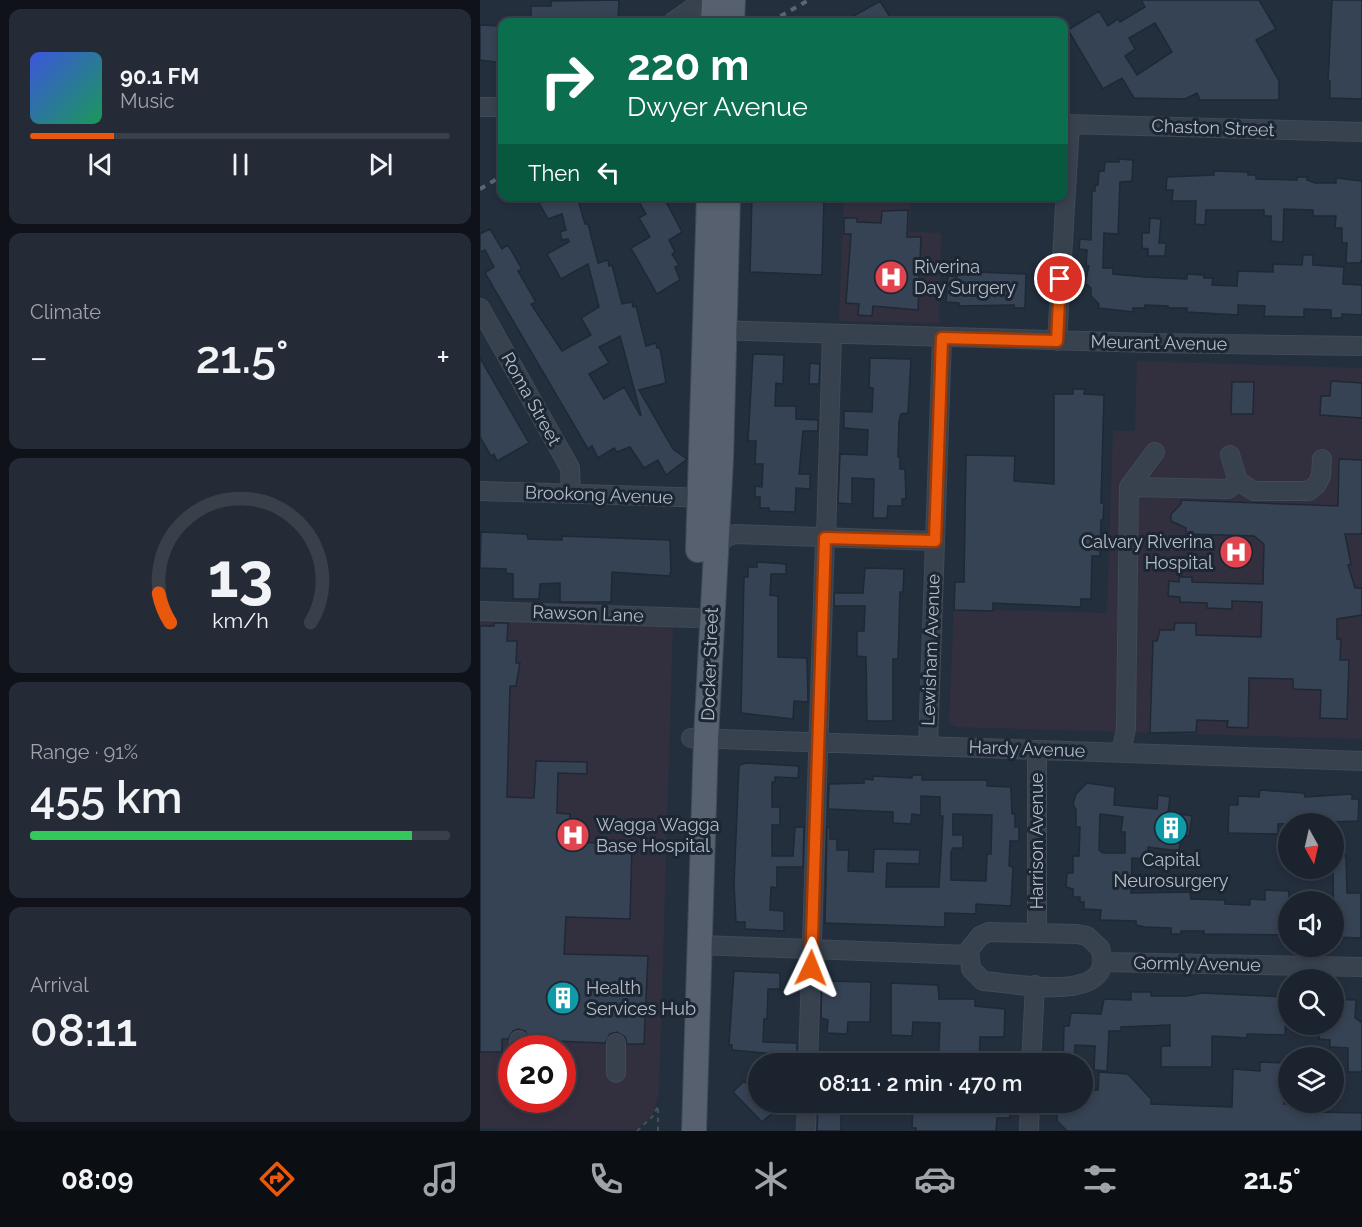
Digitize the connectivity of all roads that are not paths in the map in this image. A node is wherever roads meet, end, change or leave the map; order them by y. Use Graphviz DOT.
graph roads {
  1 [pos="732,0"];
  2 [pos="712,14"];
  3 [pos="692,18"];
  4 [pos="480,107"];
  5 [pos="498,107"];
  6 [pos="1068,124"];
  7 [pos="1362,132"];
  8 [pos="709,201"];
  9 [pos="728,201"];
  10 [pos="1063,201"];
  11 [pos="480,308"];
  12 [pos="715,330"];
  13 [pos="832,335"];
  14 [pos="942,338"];
  15 [pos="1057,341"];
  16 [pos="1362,346"];
  17 [pos="1155,453"];
  18 [pos="1230,455"];
  19 [pos="1322,459"];
  20 [pos="1238,482"];
  21 [pos="1129,487"];
  22 [pos="480,491"];
  23 [pos="571,494"];
  24 [pos="709,498"];
  25 [pos="825,538"];
  26 [pos="935,541"];
  27 [pos="714,550"];
  28 [pos="480,611"];
  29 [pos="696,618"];
  30 [pos="699,738"];
  31 [pos="818,742"];
  32 [pos="928,746"];
  33 [pos="1037,750"];
  34 [pos="1121,753"];
  35 [pos="1362,761"];
  36 [pos="1037,933"];
  37 [pos="700,945"];
  38 [pos="812,949"];
  39 [pos="969,955"];
  40 [pos="1103,962"];
  41 [pos="1362,967"];
  42 [pos="1035,985"];
  43 [pos="616,1043"];
  44 [pos="808,1053"];
  45 [pos="1032,1053"];
  46 [pos="616,1073"];
  47 [pos="807,1113"];
  48 [pos="1030,1113"];
  49 [pos="678,1131"];
  50 [pos="694,1131"];
  51 [pos="806,1131"];
  52 [pos="1029,1131"];
  1 -- 2 [label="main road"];
  2 -- 3 [label="street"];
  4 -- 5 [label="street"];
  6 -- 7 [label="street, Chaston Street"];
  8 -- 12 [label="main road, Docker Street"];
  9 -- 12 [label="main road, Docker Street"];
  10 -- 15 [label="street"];
  11 -- 23 [label="street, Roma Street"];
  12 -- 13 [label="street, Meurant Avenue"];
  12 -- 24 [label="main road, Docker Street"];
  13 -- 14 [label="street, Meurant Avenue"];
  13 -- 25 [label="street"];
  14 -- 15 [label="street, Meurant Avenue"];
  14 -- 26 [label="street, Lewisham Avenue"];
  15 -- 16 [label="street, Meurant Avenue"];
  17 -- 21 [label="street"];
  18 -- 20 [label="street"];
  19 -- 20 [label="street"];
  20 -- 21 [label="street"];
  21 -- 34 [label="street"];
  22 -- 23 [label="street, Brookong Avenue"];
  23 -- 24 [label="street, Brookong Avenue"];
  24 -- 27 [label="main road, Docker Street"];
  24 -- 29 [label="main road, Docker Street"];
  25 -- 26 [label="street"];
  25 -- 27 [label="street"];
  25 -- 31 [label="street"];
  26 -- 32 [label="street, Lewisham Avenue"];
  27 -- 30 [label="main road, Docker Street"];
  28 -- 29 [label="street, Rawson Lane"];
  29 -- 30 [label="main road, Docker Street"];
  30 -- 31 [label="street, Hardy Avenue"];
  30 -- 37 [label="main road, Docker Street"];
  30 -- 49 [label="main road, Docker Street"];
  31 -- 32 [label="street, Hardy Avenue"];
  31 -- 38 [label="street"];
  32 -- 33 [label="street, Hardy Avenue"];
  33 -- 34 [label="street, Hardy Avenue"];
  33 -- 36 [label="street, Harrison Avenue"];
  34 -- 35 [label="street, Hardy Avenue"];
  36 -- 39 [label="street"];
  36 -- 40 [label="street"];
  37 -- 38 [label="street"];
  37 -- 50 [label="main road, Docker Street"];
  38 -- 39 [label="street"];
  38 -- 44 [label="street"];
  39 -- 42 [label="street"];
  40 -- 41 [label="street, Gormly Avenue"];
  40 -- 42 [label="street"];
  42 -- 45 [label="street"];
  43 -- 46 [label="street"];
  47 -- 51 [label="street"];
  48 -- 52 [label="street"];
}
